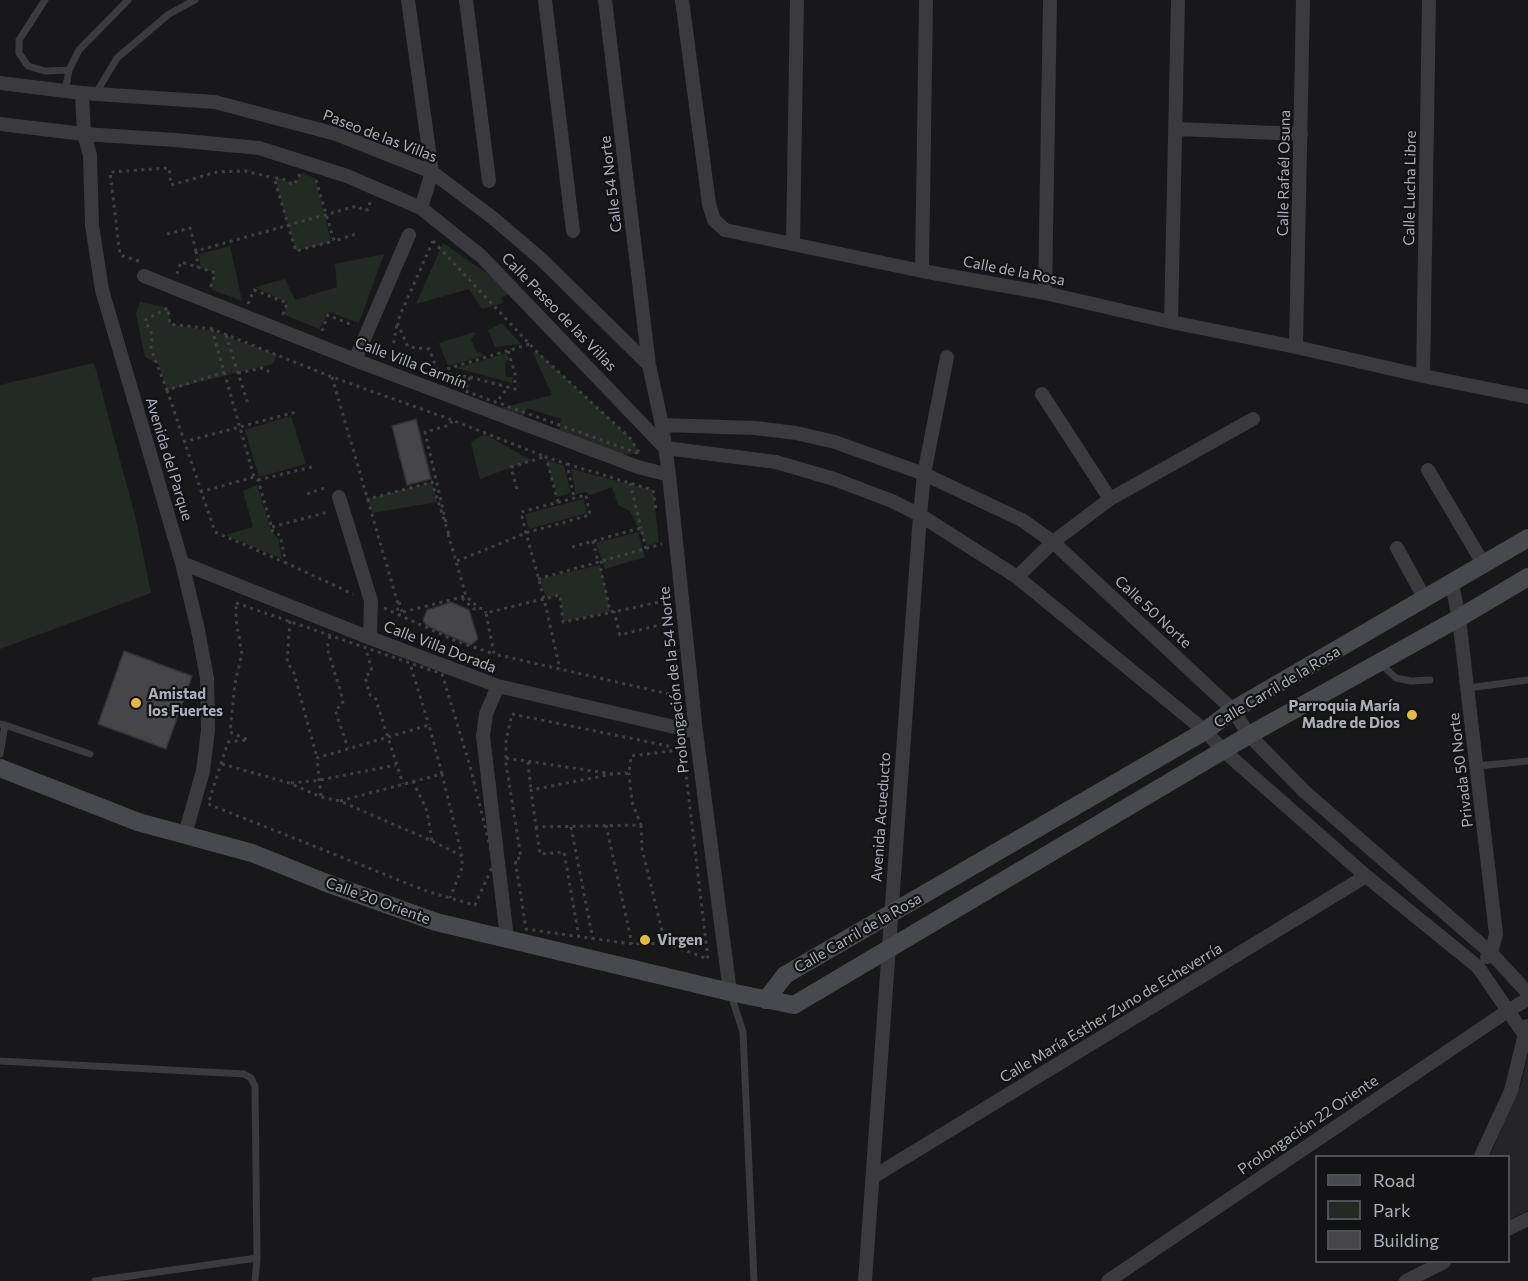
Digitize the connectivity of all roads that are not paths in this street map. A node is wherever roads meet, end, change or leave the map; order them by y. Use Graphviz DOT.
graph roads {
  1 [pos="45,0"];
  2 [pos="128,0"];
  3 [pos="195,0"];
  4 [pos="408,0"];
  5 [pos="466,0"];
  6 [pos="545,0"];
  7 [pos="605,0"];
  8 [pos="682,0"];
  9 [pos="797,0"];
  10 [pos="927,0"];
  11 [pos="1050,0"];
  12 [pos="1178,0"];
  13 [pos="1303,0"];
  14 [pos="1429,0"];
  15 [pos="69,70"];
  16 [pos="0,82"];
  17 [pos="65,92"];
  18 [pos="82,93"];
  19 [pos="96,94"];
  20 [pos="0,124"];
  21 [pos="1176,129"];
  22 [pos="84,134"];
  23 [pos="1301,134"];
  24 [pos="432,172"];
  25 [pos="489,181"];
  26 [pos="421,208"];
  27 [pos="573,231"];
  28 [pos="409,235"];
  29 [pos="793,243"];
  30 [pos="143,269"];
  31 [pos="922,270"];
  32 [pos="1046,293"];
  33 [pos="1171,322"];
  34 [pos="1296,347"];
  35 [pos="947,357"];
  36 [pos="355,360"];
  37 [pos="649,365"];
  38 [pos="1424,376"];
  39 [pos="1042,394"];
  40 [pos="1528,397"];
  41 [pos="1253,419"];
  42 [pos="662,425"];
  43 [pos="665,448"];
  44 [pos="1428,470"];
  45 [pos="924,474"];
  46 [pos="669,475"];
  47 [pos="1110,500"];
  48 [pos="337,504"];
  49 [pos="920,515"];
  50 [pos="1528,538"];
  51 [pos="1053,542"];
  52 [pos="1397,548"];
  53 [pos="182,563"];
  54 [pos="1484,565"];
  55 [pos="1017,577"];
  56 [pos="1528,577"];
  57 [pos="1452,584"];
  58 [pos="1425,599"];
  59 [pos="1459,618"];
  60 [pos="369,643"];
  61 [pos="1380,663"];
  62 [pos="1431,680"];
  63 [pos="1528,680"];
  64 [pos="498,686"];
  65 [pos="1468,688"];
  66 [pos="1233,710"];
  67 [pos="2,725"];
  68 [pos="1205,731"];
  69 [pos="696,732"];
  70 [pos="1249,735"];
  71 [pos="1224,751"];
  72 [pos="0,754"];
  73 [pos="90,754"];
  74 [pos="1528,761"];
  75 [pos="1477,766"];
  76 [pos="0,768"];
  77 [pos="186,834"];
  78 [pos="1366,876"];
  79 [pos="891,915"];
  80 [pos="507,938"];
  81 [pos="888,950"];
  82 [pos="1491,952"];
  83 [pos="1478,967"];
  84 [pos="730,992"];
  85 [pos="1528,993"];
  86 [pos="1528,999"];
  87 [pos="766,1000"];
  88 [pos="1509,1010"];
  89 [pos="1526,1029"];
  90 [pos="0,1061"];
  91 [pos="1481,1155"];
  92 [pos="873,1177"];
  93 [pos="1528,1220"];
  94 [pos="1510,1229"];
  95 [pos="257,1258"];
  96 [pos="1442,1263"];
  97 [pos="1428,1271"];
  98 [pos="95,1281"];
  99 [pos="255,1281"];
  100 [pos="754,1281"];
  101 [pos="865,1281"];
  102 [pos="1108,1281"];
  103 [pos="1406,1281"];
  1 -- 15 [label="lane"];
  2 -- 15 [label="lane"];
  3 -- 19 [label="lane"];
  4 -- 24 [label="street"];
  5 -- 25 [label="street"];
  6 -- 27 [label="street"];
  7 -- 37 [label="street, Calle 54 Norte"];
  8 -- 29 [label="street, Calle de la Rosa"];
  9 -- 29 [label="street"];
  10 -- 31 [label="street"];
  11 -- 32 [label="street"];
  12 -- 21 [label="street"];
  13 -- 23 [label="street, Calle Rafaél Osuna"];
  14 -- 38 [label="street, Calle Lucha Libre"];
  15 -- 17 [label="lane"];
  16 -- 17 [label="street"];
  17 -- 18 [label="street, Paseo de las Villas"];
  18 -- 19 [label="street, Paseo de las Villas"];
  18 -- 22 [label="street, Avenida del Parque"];
  19 -- 24 [label="street, Paseo de las Villas"];
  20 -- 22 [label="street"];
  21 -- 23 [label="street"];
  21 -- 33 [label="street"];
  22 -- 26 [label="street"];
  22 -- 53 [label="street, Avenida del Parque"];
  23 -- 34 [label="street, Calle Rafaél Osuna"];
  24 -- 26 [label="street"];
  24 -- 37 [label="street, Paseo de las Villas"];
  26 -- 43 [label="street, Calle Paseo de las Villas"];
  28 -- 36 [label="street"];
  29 -- 31 [label="street, Calle de la Rosa"];
  30 -- 36 [label="street, Calle Villa Carmín"];
  31 -- 32 [label="street, Calle de la Rosa"];
  32 -- 33 [label="street, Calle de la Rosa"];
  33 -- 34 [label="street, Calle de la Rosa"];
  34 -- 38 [label="street, Calle de la Rosa"];
  35 -- 45 [label="street, Avenida Acueducto"];
  36 -- 46 [label="street, Calle Villa Carmín"];
  37 -- 42 [label="street, Prolongación de la 54 Norte"];
  38 -- 40 [label="street, Calle de la Rosa"];
  39 -- 47 [label="street"];
  41 -- 47 [label="street"];
  42 -- 43 [label="street, Prolongación de la 54 Norte"];
  42 -- 45 [label="street, Calle 50 Norte"];
  43 -- 46 [label="street, Prolongación de la 54 Norte"];
  43 -- 49 [label="street"];
  44 -- 54 [label="street"];
  45 -- 49 [label="street, Avenida Acueducto"];
  45 -- 51 [label="street, Calle 50 Norte"];
  46 -- 69 [label="street, Prolongación de la 54 Norte"];
  47 -- 51 [label="street"];
  48 -- 60 [label="street"];
  49 -- 55 [label="street"];
  49 -- 79 [label="street, Avenida Acueducto"];
  50 -- 54 [label="main road, Calle Carril de la Rosa"];
  51 -- 55 [label="street"];
  51 -- 66 [label="street, Calle 50 Norte"];
  52 -- 58 [label="street"];
  53 -- 60 [label="street, Calle Villa Dorada"];
  53 -- 77 [label="street, Avenida del Parque"];
  54 -- 57 [label="main road, Calle Carril de la Rosa"];
  55 -- 68 [label="street"];
  56 -- 59 [label="main road, Calle Carril de la Rosa"];
  57 -- 58 [label="main road, Calle Carril de la Rosa"];
  57 -- 59 [label="street, Privada 50 Norte"];
  58 -- 66 [label="main road, Calle Carril de la Rosa"];
  59 -- 61 [label="main road, Calle Carril de la Rosa"];
  59 -- 65 [label="street, Privada 50 Norte"];
  60 -- 64 [label="street, Calle Villa Dorada"];
  61 -- 62 [label="lane"];
  61 -- 70 [label="main road, Calle Carril de la Rosa"];
  63 -- 65 [label="lane"];
  64 -- 69 [label="street, Calle Villa Dorada"];
  64 -- 80 [label="street"];
  65 -- 75 [label="street, Privada 50 Norte"];
  66 -- 68 [label="main road, Calle Carril de la Rosa"];
  66 -- 70 [label="street, Calle 50 Norte"];
  67 -- 72 [label="lane"];
  67 -- 73 [label="lane"];
  68 -- 71 [label="street"];
  68 -- 79 [label="main road, Calle Carril de la Rosa"];
  69 -- 84 [label="street, Prolongación de la 54 Norte"];
  70 -- 71 [label="main road, Calle Carril de la Rosa"];
  70 -- 82 [label="street, Calle 50 Norte"];
  71 -- 78 [label="street"];
  71 -- 81 [label="main road, Calle Carril de la Rosa"];
  74 -- 75 [label="lane"];
  75 -- 82 [label="street, Privada 50 Norte"];
  76 -- 77 [label="main road, Calle 20 Oriente"];
  77 -- 80 [label="main road, Calle 20 Oriente"];
  78 -- 83 [label="street"];
  78 -- 92 [label="street, Calle María Esther Zuno de Echeverría"];
  79 -- 81 [label="street, Avenida Acueducto"];
  79 -- 87 [label="main road, Calle Carril de la Rosa"];
  80 -- 84 [label="main road, Calle 20 Oriente"];
  81 -- 87 [label="main road, Calle Carril de la Rosa"];
  81 -- 92 [label="street, Avenida Acueducto"];
  82 -- 83 [label="street"];
  82 -- 85 [label="street, Calle 50 Norte"];
  83 -- 88 [label="street"];
  84 -- 87 [label="main road, Calle 20 Oriente"];
  84 -- 100 [label="lane"];
  86 -- 88 [label="street, Prolongación 22 Oriente"];
  88 -- 89 [label="street"];
  88 -- 102 [label="street, Prolongación 22 Oriente"];
  89 -- 91 [label="street"];
  90 -- 95 [label="lane"];
  92 -- 101 [label="street, Avenida Acueducto"];
  93 -- 94 [label="street"];
  95 -- 98 [label="lane"];
  95 -- 99 [label="lane"];
  96 -- 97 [label="street"];
  97 -- 103 [label="street"];
}
